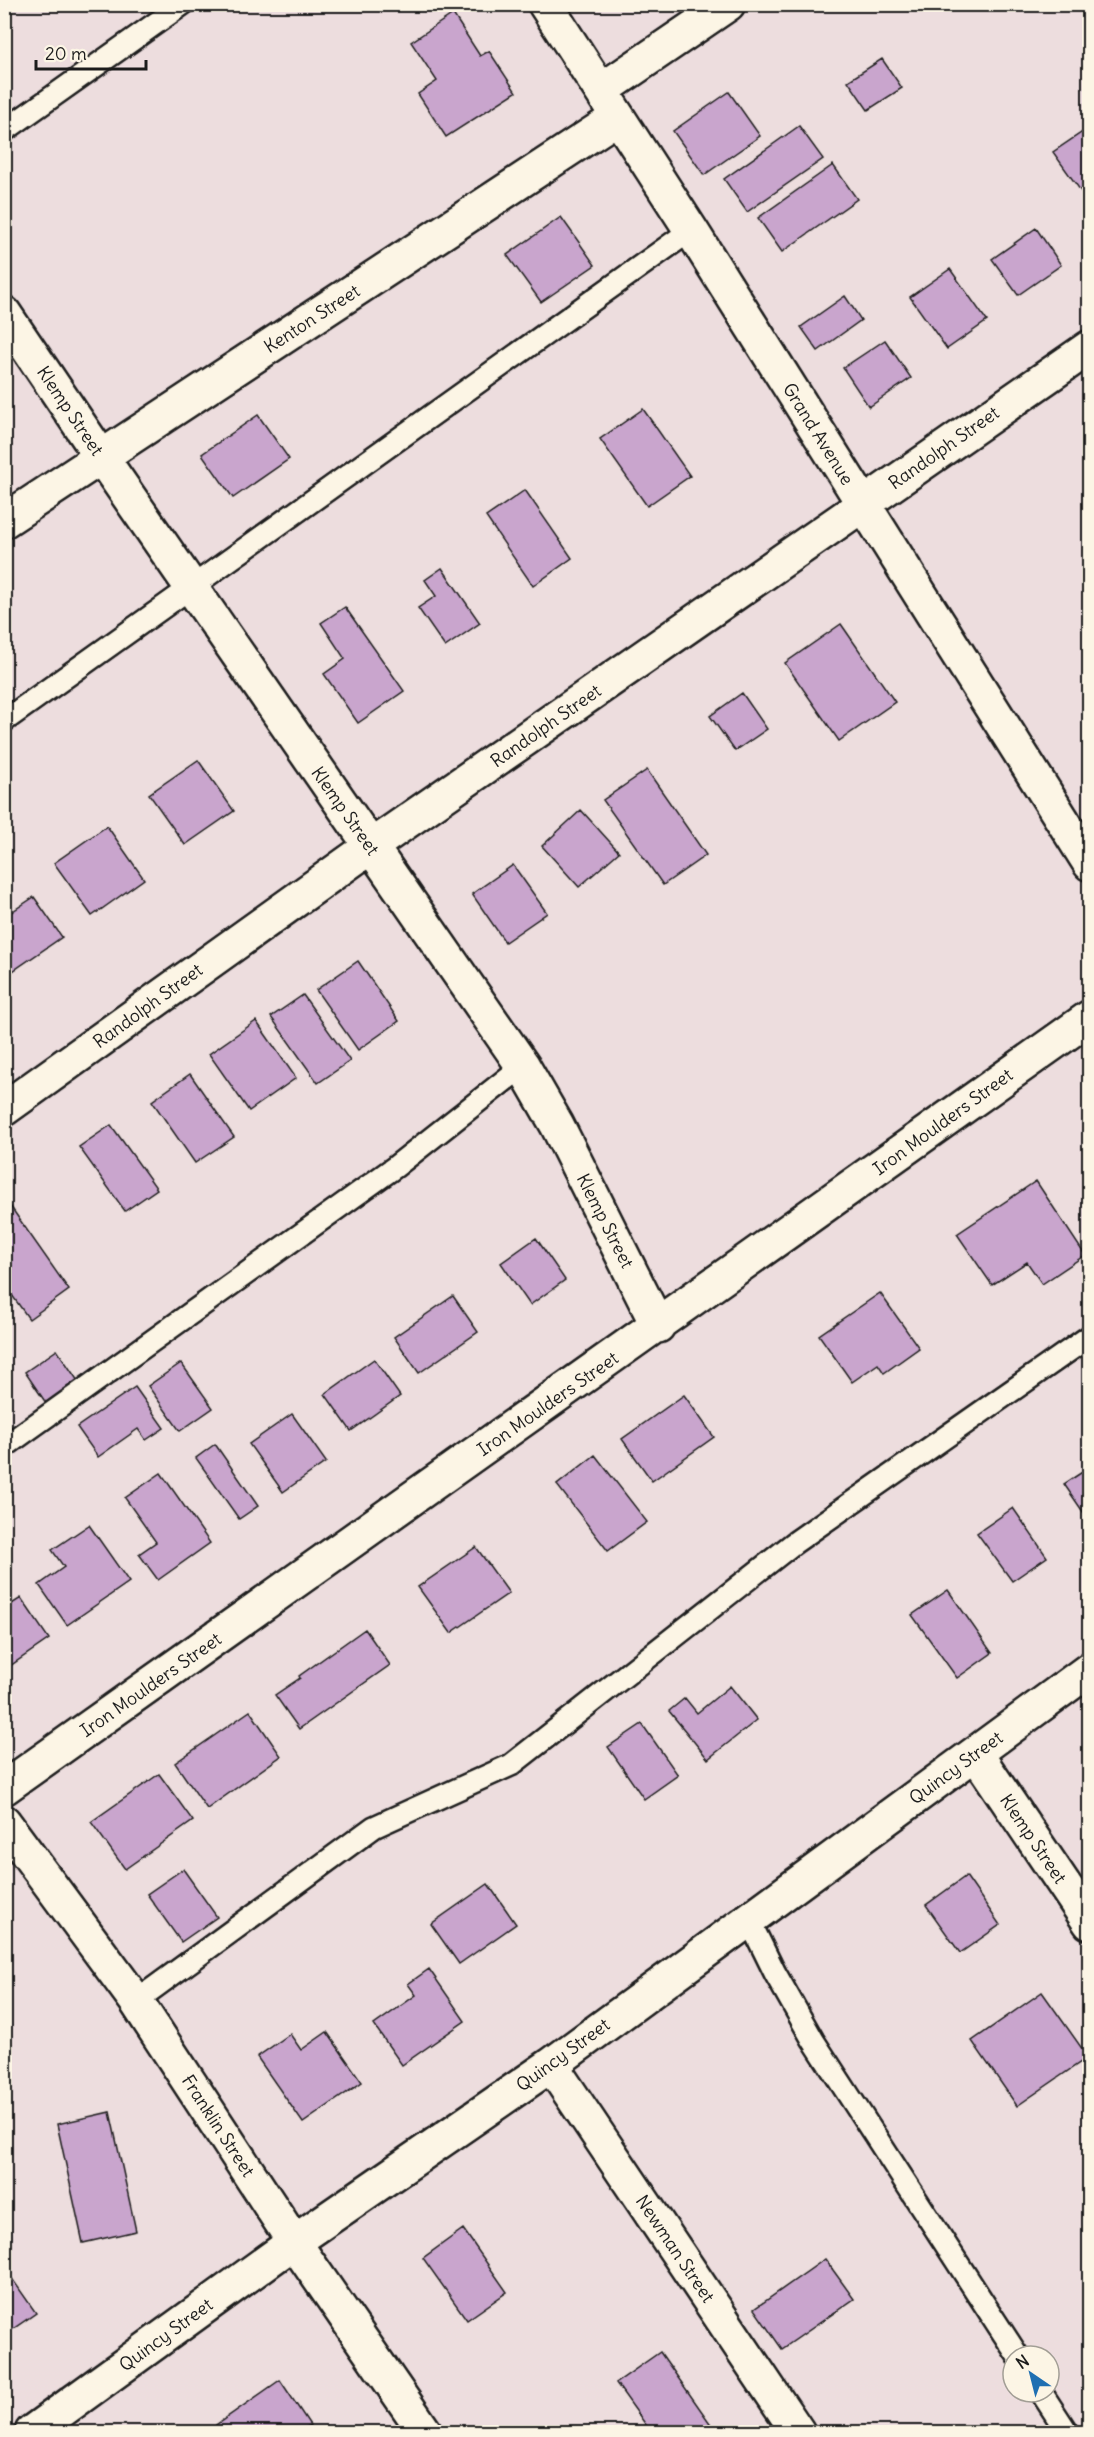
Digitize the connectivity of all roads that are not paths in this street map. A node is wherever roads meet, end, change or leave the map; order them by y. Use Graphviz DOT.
graph roads {
  1 [pos="183,4"];
  2 [pos="545,4"];
  3 [pos="728,4"];
  4 [pos="610,103"];
  5 [pos="4,131"];
  6 [pos="691,230"];
  7 [pos="4,313"];
  8 [pos="1089,347"];
  9 [pos="102,458"];
  10 [pos="863,506"];
  11 [pos="4,521"];
  12 [pos="191,587"];
  13 [pos="4,721"];
  14 [pos="370,847"];
  15 [pos="1089,864"];
  16 [pos="1089,1017"];
  17 [pos="523,1066"];
  18 [pos="4,1109"];
  19 [pos="658,1326"];
  20 [pos="1089,1336"];
  21 [pos="4,1447"];
  22 [pos="1089,1669"];
  23 [pos="976,1754"];
  24 [pos="4,1788"];
  25 [pos="4,1822"];
  26 [pos="749,1920"];
  27 [pos="1089,1923"];
  28 [pos="136,2001"];
  29 [pos="551,2065"];
  30 [pos="294,2242"];
  31 [pos="1009,2344"];
  32 [pos="1049,2404"];
  33 [pos="32,2433"];
  34 [pos="425,2433"];
  35 [pos="798,2433"];
  36 [pos="1068,2433"];
  1 -- 5 [label="lane"];
  2 -- 4 [label="street, Grand Avenue"];
  3 -- 4 [label="street, Kenton Street"];
  4 -- 6 [label="street, Grand Avenue"];
  4 -- 9 [label="street, Kenton Street"];
  6 -- 10 [label="street, Grand Avenue"];
  6 -- 12 [label="lane"];
  7 -- 9 [label="street, Klemp Street"];
  8 -- 10 [label="street, Randolph Street"];
  9 -- 11 [label="street, Kenton Street"];
  9 -- 12 [label="street, Klemp Street"];
  10 -- 14 [label="street, Randolph Street"];
  10 -- 15 [label="street, Grand Avenue"];
  12 -- 13 [label="lane"];
  12 -- 14 [label="street, Klemp Street"];
  14 -- 17 [label="street, Klemp Street"];
  14 -- 18 [label="street, Randolph Street"];
  16 -- 19 [label="street, Iron Moulders Street"];
  17 -- 19 [label="street, Klemp Street"];
  17 -- 21 [label="lane"];
  19 -- 24 [label="street, Iron Moulders Street"];
  20 -- 28 [label="lane"];
  22 -- 23 [label="street, Quincy Street"];
  23 -- 26 [label="street, Quincy Street"];
  23 -- 27 [label="street, Klemp Street"];
  25 -- 28 [label="street, Franklin Street"];
  26 -- 29 [label="street, Quincy Street"];
  26 -- 31 [label="lane"];
  28 -- 30 [label="street, Franklin Street"];
  29 -- 30 [label="street, Quincy Street"];
  29 -- 35 [label="street, Newman Street"];
  30 -- 33 [label="street, Quincy Street"];
  30 -- 34 [label="street, Franklin Street"];
  32 -- 36 [label="lane"];
}
